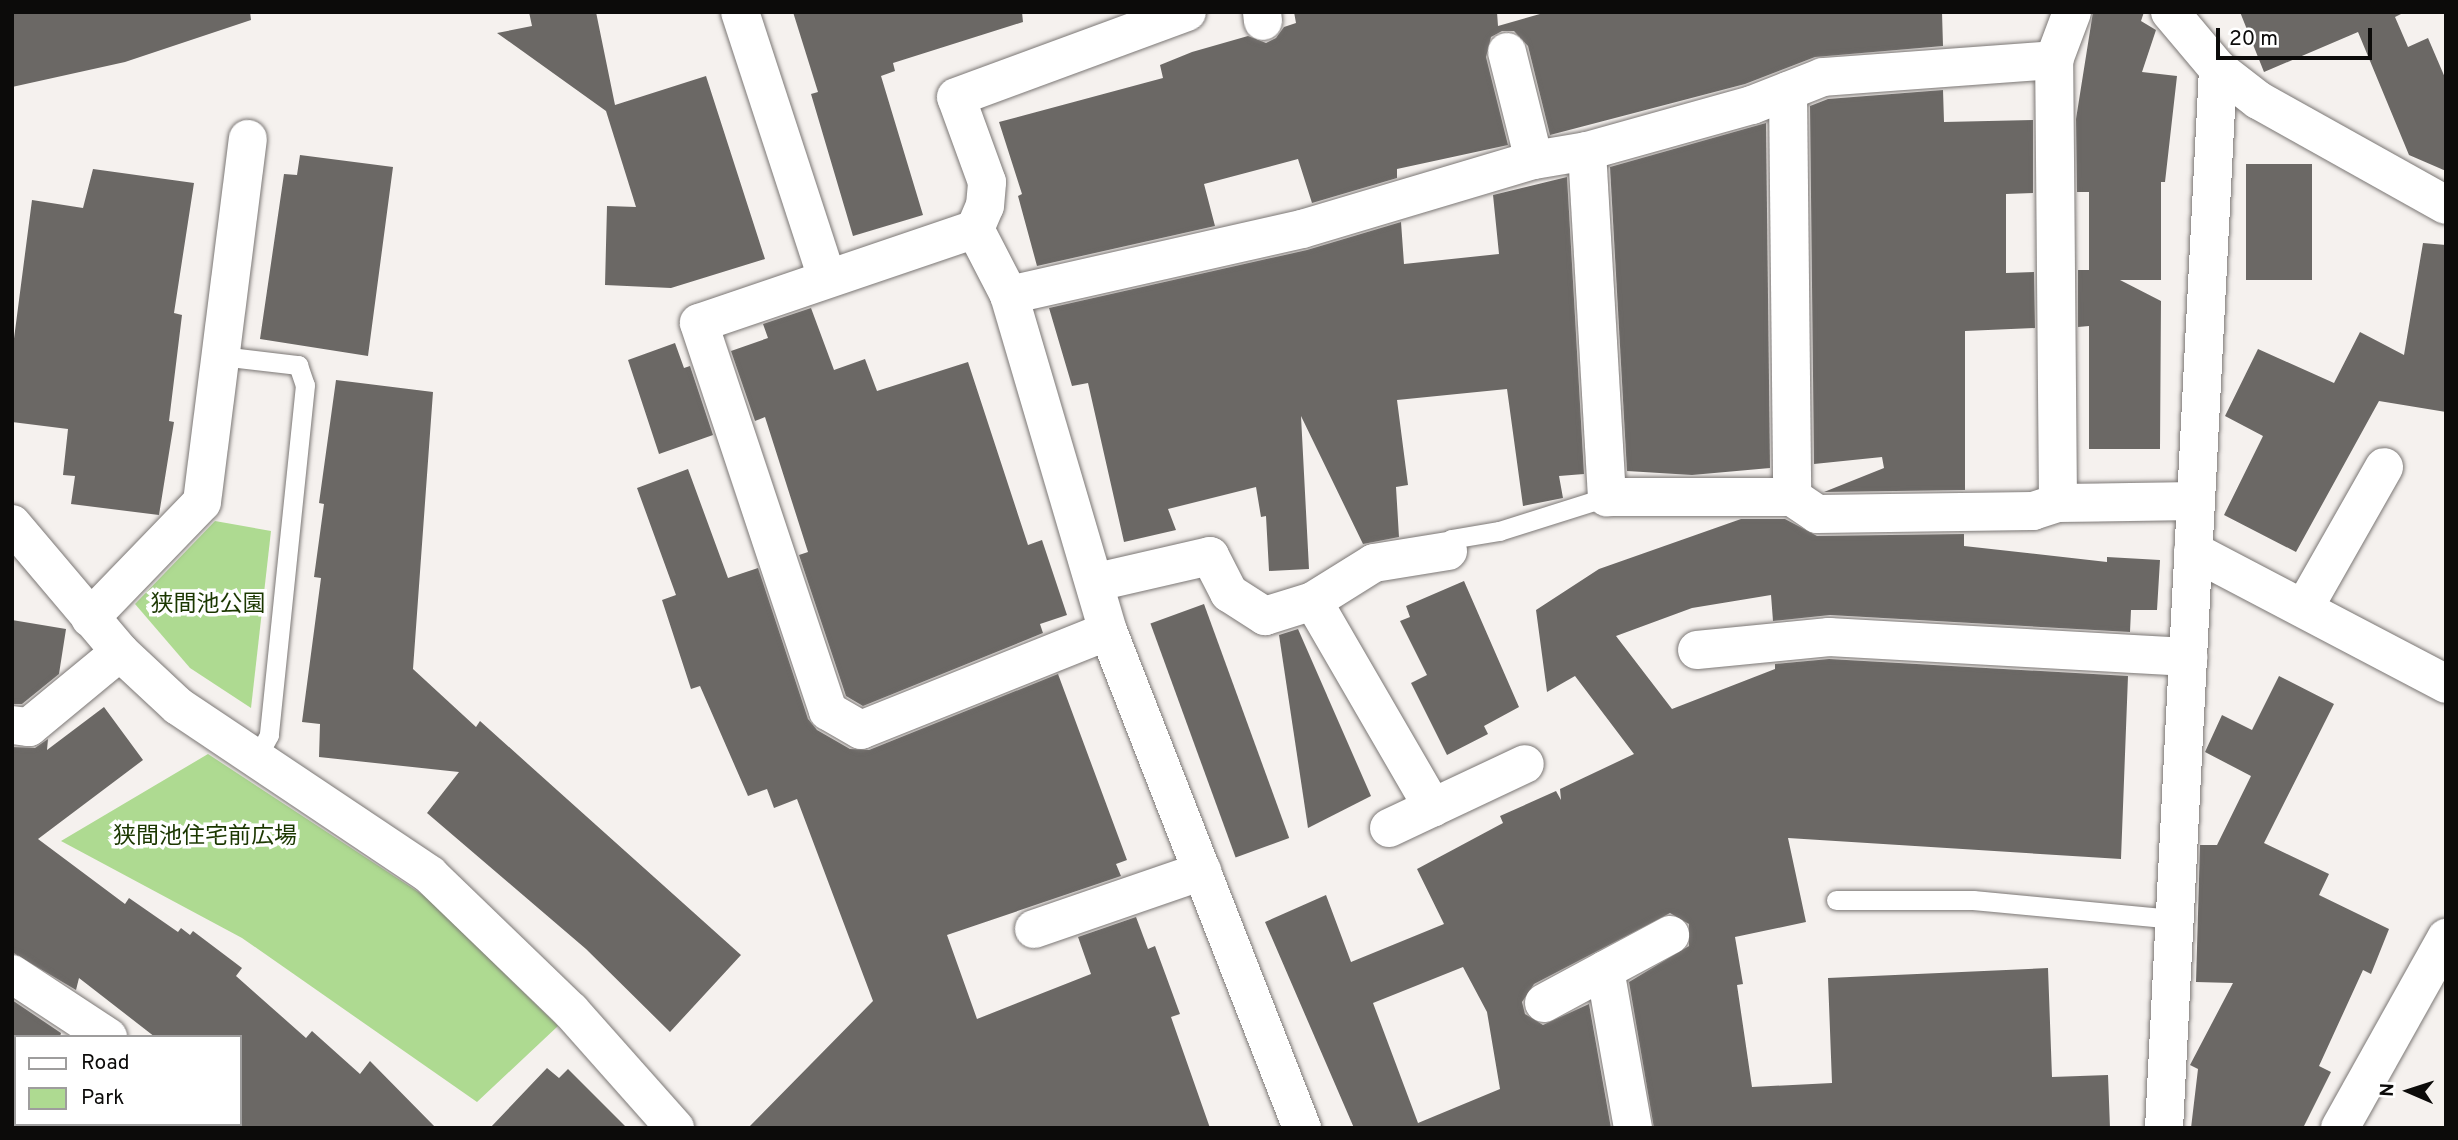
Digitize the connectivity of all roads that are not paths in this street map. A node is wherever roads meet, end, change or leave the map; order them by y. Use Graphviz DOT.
graph roads {
  1 [pos="740,12"];
  2 [pos="1187,12"];
  3 [pos="2072,12"];
  4 [pos="2169,12"];
  5 [pos="1507,52"];
  6 [pos="2054,60"];
  7 [pos="2218,69"];
  8 [pos="1788,91"];
  9 [pos="248,138"];
  10 [pos="1587,151"];
  11 [pos="1534,160"];
  12 [pos="2446,205"];
  13 [pos="975,229"];
  14 [pos="827,278"];
  15 [pos="1009,295"];
  16 [pos="221,356"];
  17 [pos="2384,467"];
  18 [pos="1607,497"];
  19 [pos="1792,497"];
  20 [pos="2196,501"];
  21 [pos="2058,503"];
  22 [pos="12,524"];
  23 [pos="1448,551"];
  24 [pos="2193,551"];
  25 [pos="1097,582"];
  26 [pos="1313,601"];
  27 [pos="2304,608"];
  28 [pos="90,618"];
  29 [pos="1108,631"];
  30 [pos="1697,650"];
  31 [pos="120,652"];
  32 [pos="2188,657"];
  33 [pos="2446,684"];
  34 [pos="12,725"];
  35 [pos="256,758"];
  36 [pos="1525,764"];
  37 [pos="1433,808"];
  38 [pos="1389,828"];
  39 [pos="1202,871"];
  40 [pos="1836,900"];
  41 [pos="2175,919"];
  42 [pos="1034,929"];
  43 [pos="1670,935"];
  44 [pos="2446,938"];
  45 [pos="1605,970"];
  46 [pos="12,974"];
  47 [pos="1544,1003"];
  48 [pos="105,1035"];
  49 [pos="675,1128"];
  50 [pos="1302,1128"];
  51 [pos="1633,1128"];
  52 [pos="2164,1128"];
  53 [pos="2340,1128"];
  1 -- 14 [label="street"];
  2 -- 13 [label="street"];
  3 -- 6 [label="street"];
  4 -- 7 [label="street"];
  5 -- 11 [label="street"];
  6 -- 8 [label="street"];
  6 -- 21 [label="street"];
  7 -- 12 [label="street"];
  7 -- 20 [label="street"];
  8 -- 10 [label="street"];
  8 -- 19 [label="street"];
  9 -- 16 [label="street"];
  10 -- 11 [label="street"];
  10 -- 18 [label="street"];
  11 -- 15 [label="street"];
  13 -- 14 [label="street"];
  13 -- 15 [label="street"];
  14 -- 29 [label="street"];
  15 -- 25 [label="street"];
  16 -- 28 [label="street"];
  16 -- 35 [label="lane"];
  17 -- 27 [label="street"];
  18 -- 19 [label="street"];
  18 -- 23 [label="lane"];
  19 -- 21 [label="street"];
  20 -- 21 [label="street"];
  20 -- 24 [label="street"];
  22 -- 28 [label="street"];
  23 -- 26 [label="street"];
  24 -- 27 [label="street"];
  24 -- 32 [label="street"];
  25 -- 26 [label="street"];
  25 -- 29 [label="street"];
  26 -- 37 [label="street"];
  27 -- 33 [label="street"];
  28 -- 31 [label="street"];
  29 -- 39 [label="street"];
  30 -- 32 [label="street"];
  31 -- 34 [label="street"];
  31 -- 35 [label="street"];
  32 -- 41 [label="street"];
  35 -- 49 [label="street"];
  36 -- 37 [label="street"];
  37 -- 38 [label="street"];
  39 -- 42 [label="street"];
  39 -- 50 [label="street"];
  40 -- 41 [label="lane"];
  41 -- 52 [label="street"];
  43 -- 45 [label="street"];
  44 -- 53 [label="street"];
  45 -- 47 [label="street"];
  45 -- 51 [label="street"];
  46 -- 48 [label="street"];
}
